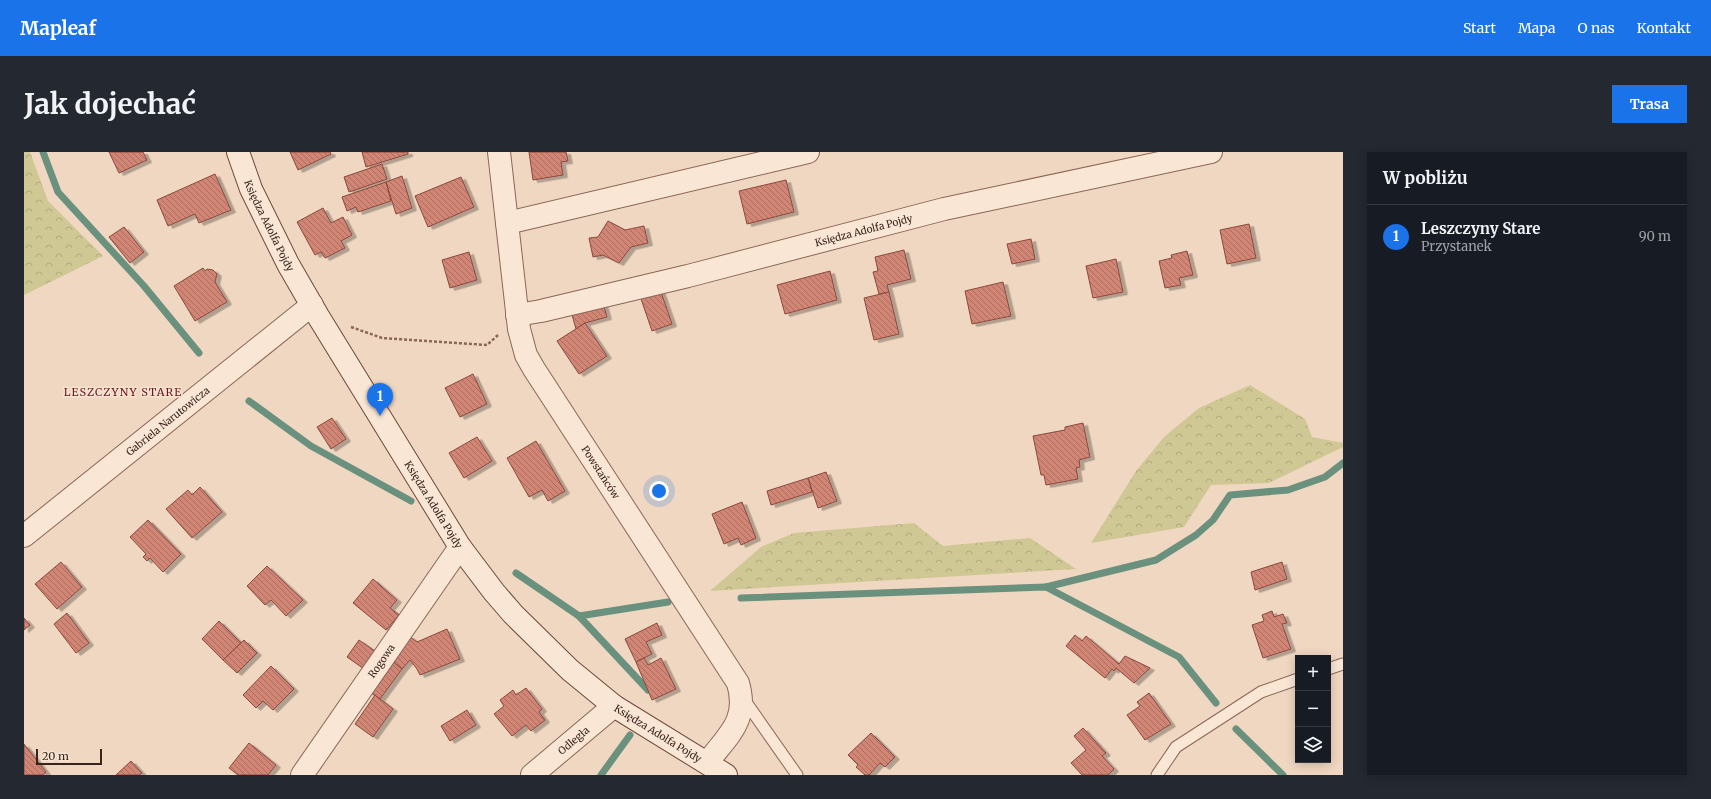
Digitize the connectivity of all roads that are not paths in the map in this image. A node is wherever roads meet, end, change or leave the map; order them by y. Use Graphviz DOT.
graph roads {
  1 [pos="238,152"];
  2 [pos="499,152"];
  3 [pos="808,152"];
  4 [pos="1211,152"];
  5 [pos="507,223"];
  6 [pos="315,310"];
  7 [pos="518,322"];
  8 [pos="24,536"];
  9 [pos="460,547"];
  10 [pos="1343,664"];
  11 [pos="1331,668"];
  12 [pos="1295,680"];
  13 [pos="742,695"];
  14 [pos="614,706"];
  15 [pos="707,763"];
  16 [pos="302,775"];
  17 [pos="532,775"];
  18 [pos="726,775"];
  19 [pos="797,775"];
  20 [pos="1157,775"];
  1 -- 6 [label="street, Księdza Adolfa Pojdy"];
  2 -- 5 [label="street, Powstańców"];
  3 -- 5 [label="street"];
  4 -- 7 [label="street, Księdza Adolfa Pojdy"];
  5 -- 7 [label="street, Powstańców"];
  6 -- 8 [label="street, Gabriela Narutowicza"];
  6 -- 9 [label="street, Księdza Adolfa Pojdy"];
  7 -- 13 [label="street, Powstańców"];
  9 -- 14 [label="street, Księdza Adolfa Pojdy"];
  9 -- 16 [label="street, Rogowa"];
  10 -- 11 [label="lane"];
  12 -- 20 [label="lane"];
  13 -- 15 [label="street, Powstańców"];
  13 -- 19 [label="lane"];
  14 -- 15 [label="street, Księdza Adolfa Pojdy"];
  14 -- 17 [label="street, Odległa"];
  15 -- 18 [label="street, Księdza Adolfa Pojdy"];
}
